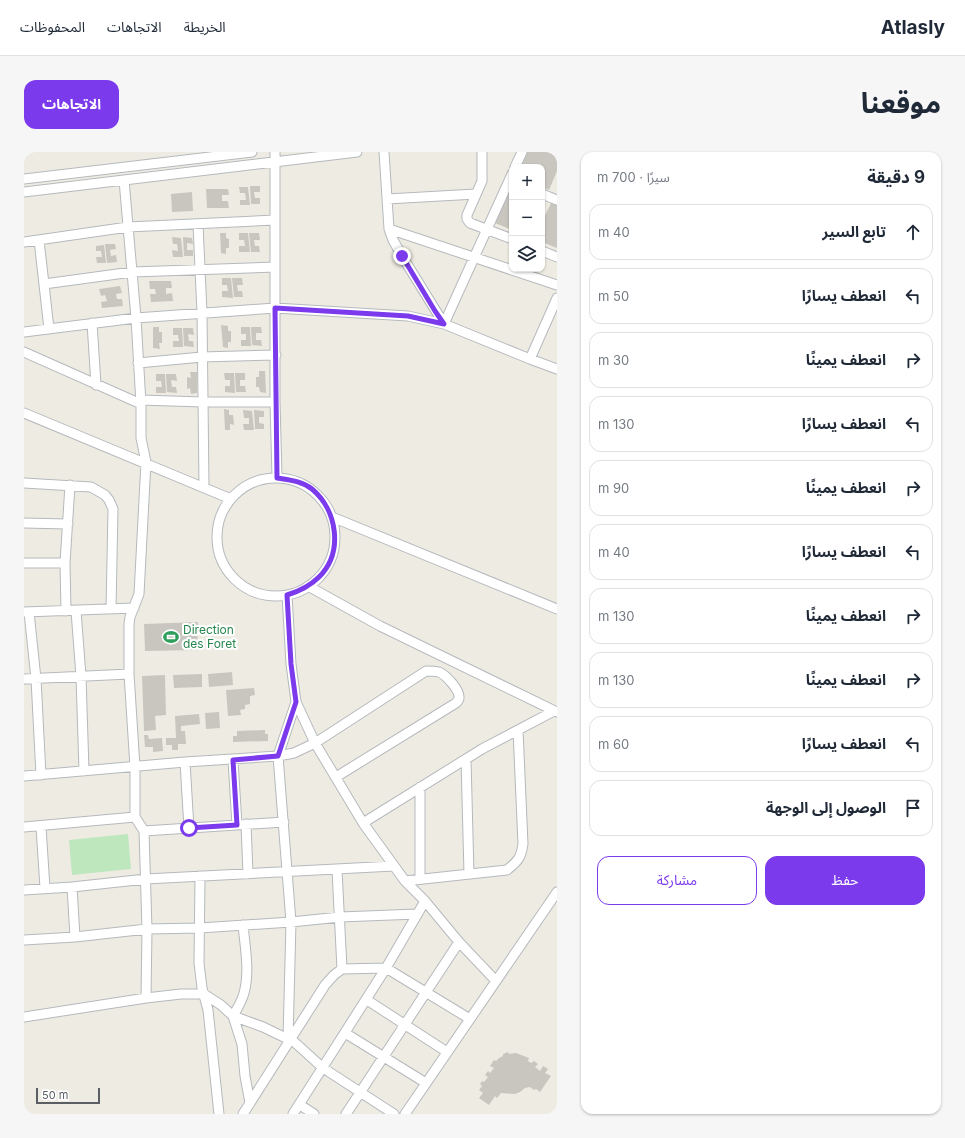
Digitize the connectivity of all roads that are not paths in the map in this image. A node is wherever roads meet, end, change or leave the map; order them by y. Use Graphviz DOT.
graph roads {
  1 [pos="252,152"];
  2 [pos="275,152"];
  3 [pos="357,152"];
  4 [pos="384,152"];
  5 [pos="482,152"];
  6 [pos="522,152"];
  7 [pos="276,162"];
  8 [pos="516,164"];
  9 [pos="24,179"];
  10 [pos="124,180"];
  11 [pos="509,182"];
  12 [pos="24,192"];
  13 [pos="476,194"];
  14 [pos="545,195"];
  15 [pos="387,199"];
  16 [pos="557,200"];
  17 [pos="276,220"];
  18 [pos="198,224"];
  19 [pos="128,227"];
  20 [pos="389,229"];
  21 [pos="487,230"];
  22 [pos="509,238"];
  23 [pos="39,240"];
  24 [pos="24,242"];
  25 [pos="545,252"];
  26 [pos="473,257"];
  27 [pos="557,257"];
  28 [pos="275,267"];
  29 [pos="200,269"];
  30 [pos="132,272"];
  31 [pos="44,284"];
  32 [pos="557,285"];
  33 [pos="557,298"];
  34 [pos="275,308"];
  35 [pos="202,313"];
  36 [pos="136,318"];
  37 [pos="92,323"];
  38 [pos="444,324"];
  39 [pos="50,329"];
  40 [pos="24,332"];
  41 [pos="24,352"];
  42 [pos="276,355"];
  43 [pos="202,357"];
  44 [pos="530,359"];
  45 [pos="138,363"];
  46 [pos="557,369"];
  47 [pos="96,385"];
  48 [pos="140,402"];
  49 [pos="203,402"];
  50 [pos="276,402"];
  51 [pos="24,413"];
  52 [pos="146,462"];
  53 [pos="277,478"];
  54 [pos="24,483"];
  55 [pos="70,486"];
  56 [pos="204,487"];
  57 [pos="231,499"];
  58 [pos="332,517"];
  59 [pos="24,523"];
  60 [pos="68,524"];
  61 [pos="24,563"];
  62 [pos="66,563"];
  63 [pos="308,586"];
  64 [pos="287,595"];
  65 [pos="134,608"];
  66 [pos="111,609"];
  67 [pos="557,609"];
  68 [pos="66,611"];
  69 [pos="76,611"];
  70 [pos="27,612"];
  71 [pos="129,674"];
  72 [pos="81,676"];
  73 [pos="24,679"];
  74 [pos="36,679"];
  75 [pos="296,702"];
  76 [pos="556,711"];
  77 [pos="518,730"];
  78 [pos="315,743"];
  79 [pos="278,756"];
  80 [pos="466,759"];
  81 [pos="233,760"];
  82 [pos="185,762"];
  83 [pos="135,767"];
  84 [pos="84,771"];
  85 [pos="41,775"];
  86 [pos="24,776"];
  87 [pos="336,777"];
  88 [pos="420,787"];
  89 [pos="135,817"];
  90 [pos="284,822"];
  91 [pos="363,823"];
  92 [pos="241,824"];
  93 [pos="40,826"];
  94 [pos="24,827"];
  95 [pos="189,828"];
  96 [pos="144,831"];
  97 [pos="394,866"];
  98 [pos="337,870"];
  99 [pos="286,871"];
  100 [pos="248,874"];
  101 [pos="469,874"];
  102 [pos="200,876"];
  103 [pos="146,879"];
  104 [pos="420,879"];
  105 [pos="405,881"];
  106 [pos="72,887"];
  107 [pos="45,888"];
  108 [pos="24,890"];
  109 [pos="557,892"];
  110 [pos="425,901"];
  111 [pos="417,914"];
  112 [pos="340,917"];
  113 [pos="291,922"];
  114 [pos="243,925"];
  115 [pos="200,928"];
  116 [pos="147,929"];
  117 [pos="75,937"];
  118 [pos="24,940"];
  119 [pos="459,942"];
  120 [pos="386,968"];
  121 [pos="342,969"];
  122 [pos="496,981"];
  123 [pos="426,992"];
  124 [pos="204,994"];
  125 [pos="146,998"];
  126 [pos="367,1000"];
  127 [pos="233,1016"];
  128 [pos="24,1017"];
  129 [pos="470,1018"];
  130 [pos="405,1024"];
  131 [pos="345,1033"];
  132 [pos="290,1039"];
  133 [pos="447,1052"];
  134 [pos="383,1057"];
  135 [pos="323,1068"];
  136 [pos="426,1083"];
  137 [pos="360,1092"];
  138 [pos="250,1103"];
  139 [pos="300,1105"];
  140 [pos="219,1114"];
  141 [pos="243,1114"];
  142 [pos="294,1114"];
  143 [pos="314,1114"];
  144 [pos="346,1114"];
  145 [pos="394,1114"];
  146 [pos="405,1114"];
  1 -- 9 [label="street"];
  2 -- 7 [label="street"];
  3 -- 7 [label="street"];
  4 -- 15 [label="street"];
  5 -- 13 [label="street"];
  6 -- 8 [label="street"];
  7 -- 10 [label="street"];
  7 -- 17 [label="street"];
  10 -- 12 [label="street"];
  10 -- 19 [label="street"];
  11 -- 21 [label="street"];
  13 -- 15 [label="street"];
  13 -- 21 [label="street"];
  14 -- 16 [label="street"];
  15 -- 20 [label="street"];
  17 -- 18 [label="street"];
  17 -- 28 [label="street"];
  18 -- 19 [label="street"];
  18 -- 29 [label="street"];
  19 -- 23 [label="street"];
  19 -- 30 [label="street"];
  20 -- 26 [label="street"];
  20 -- 38 [label="street"];
  21 -- 22 [label="street"];
  21 -- 26 [label="street"];
  23 -- 24 [label="street"];
  23 -- 31 [label="street"];
  25 -- 27 [label="street"];
  26 -- 32 [label="street"];
  26 -- 38 [label="street"];
  28 -- 29 [label="street"];
  28 -- 34 [label="street"];
  29 -- 30 [label="street"];
  29 -- 35 [label="street"];
  30 -- 31 [label="street"];
  30 -- 36 [label="street"];
  31 -- 39 [label="street"];
  33 -- 44 [label="street"];
  34 -- 35 [label="street"];
  34 -- 38 [label="street"];
  34 -- 42 [label="street"];
  35 -- 36 [label="street"];
  35 -- 43 [label="street"];
  36 -- 37 [label="street"];
  36 -- 45 [label="street"];
  37 -- 39 [label="street"];
  37 -- 47 [label="street"];
  38 -- 44 [label="street"];
  39 -- 40 [label="street"];
  41 -- 47 [label="street"];
  42 -- 43 [label="street"];
  42 -- 50 [label="street"];
  43 -- 45 [label="street"];
  43 -- 49 [label="street"];
  44 -- 46 [label="street"];
  45 -- 48 [label="street"];
  47 -- 48 [label="street"];
  48 -- 49 [label="street"];
  48 -- 52 [label="street"];
  49 -- 50 [label="street"];
  49 -- 56 [label="street"];
  50 -- 53 [label="street"];
  51 -- 52 [label="street"];
  52 -- 56 [label="street"];
  52 -- 65 [label="street"];
  53 -- 57 [label="street"];
  53 -- 58 [label="street"];
  54 -- 55 [label="street"];
  55 -- 60 [label="street"];
  55 -- 66 [label="street"];
  56 -- 57 [label="street"];
  57 -- 64 [label="street"];
  58 -- 63 [label="street"];
  58 -- 67 [label="street"];
  59 -- 60 [label="street"];
  60 -- 62 [label="street"];
  61 -- 62 [label="street"];
  62 -- 68 [label="street"];
  63 -- 64 [label="street"];
  63 -- 76 [label="street"];
  64 -- 75 [label="street"];
  65 -- 66 [label="street"];
  65 -- 71 [label="street"];
  66 -- 69 [label="street"];
  68 -- 69 [label="street"];
  68 -- 70 [label="street"];
  69 -- 72 [label="street"];
  70 -- 74 [label="street"];
  71 -- 72 [label="street"];
  71 -- 83 [label="street"];
  72 -- 74 [label="street"];
  72 -- 84 [label="street"];
  73 -- 74 [label="street"];
  74 -- 85 [label="street"];
  75 -- 78 [label="street"];
  75 -- 79 [label="street"];
  76 -- 77 [label="street"];
  77 -- 80 [label="street"];
  77 -- 101 [label="street"];
  78 -- 79 [label="street"];
  78 -- 87 [label="street"];
  78 -- 87 [label="street"];
  79 -- 81 [label="street"];
  79 -- 90 [label="street"];
  80 -- 88 [label="street"];
  80 -- 101 [label="street"];
  81 -- 82 [label="street"];
  81 -- 92 [label="street"];
  82 -- 83 [label="street"];
  82 -- 95 [label="street"];
  83 -- 84 [label="street"];
  83 -- 89 [label="street"];
  84 -- 85 [label="street"];
  85 -- 86 [label="street"];
  87 -- 91 [label="street"];
  88 -- 91 [label="street"];
  88 -- 104 [label="street"];
  89 -- 93 [label="street"];
  89 -- 96 [label="street"];
  90 -- 92 [label="street"];
  90 -- 99 [label="street"];
  91 -- 97 [label="street"];
  92 -- 95 [label="street"];
  92 -- 100 [label="street"];
  93 -- 94 [label="street"];
  93 -- 107 [label="street"];
  95 -- 96 [label="street"];
  96 -- 103 [label="street"];
  97 -- 98 [label="street"];
  97 -- 105 [label="street"];
  98 -- 99 [label="street"];
  98 -- 112 [label="street"];
  99 -- 100 [label="street"];
  99 -- 113 [label="street"];
  100 -- 102 [label="street"];
  101 -- 104 [label="street"];
  102 -- 103 [label="street"];
  102 -- 115 [label="street"];
  103 -- 106 [label="street"];
  103 -- 116 [label="street"];
  104 -- 105 [label="street"];
  105 -- 110 [label="street"];
  106 -- 107 [label="street"];
  106 -- 117 [label="street"];
  107 -- 108 [label="street"];
  109 -- 122 [label="street"];
  110 -- 111 [label="street"];
  110 -- 119 [label="street"];
  111 -- 112 [label="street"];
  111 -- 120 [label="street"];
  112 -- 113 [label="street"];
  112 -- 121 [label="street"];
  113 -- 114 [label="street"];
  113 -- 132 [label="street"];
  114 -- 115 [label="street"];
  114 -- 127 [label="street"];
  115 -- 116 [label="street"];
  115 -- 124 [label="street"];
  116 -- 117 [label="street"];
  116 -- 125 [label="street"];
  117 -- 118 [label="street"];
  119 -- 122 [label="street"];
  119 -- 123 [label="street"];
  120 -- 121 [label="street"];
  120 -- 123 [label="street"];
  120 -- 126 [label="street"];
  121 -- 132 [label="street"];
  122 -- 129 [label="street"];
  123 -- 129 [label="street"];
  123 -- 130 [label="street"];
  124 -- 125 [label="street"];
  124 -- 127 [label="street"];
  124 -- 140 [label="street"];
  125 -- 128 [label="street"];
  126 -- 130 [label="street"];
  126 -- 131 [label="street"];
  127 -- 132 [label="street"];
  127 -- 138 [label="street"];
  129 -- 133 [label="street"];
  130 -- 133 [label="street"];
  130 -- 134 [label="street"];
  131 -- 134 [label="street"];
  131 -- 135 [label="street"];
  132 -- 135 [label="street"];
  132 -- 138 [label="street"];
  133 -- 136 [label="street"];
  134 -- 136 [label="street"];
  134 -- 137 [label="street"];
  135 -- 137 [label="street"];
  135 -- 139 [label="street"];
  136 -- 146 [label="street"];
  137 -- 144 [label="street"];
  137 -- 145 [label="street"];
  138 -- 141 [label="street"];
  139 -- 142 [label="street"];
  139 -- 143 [label="street"];
}
